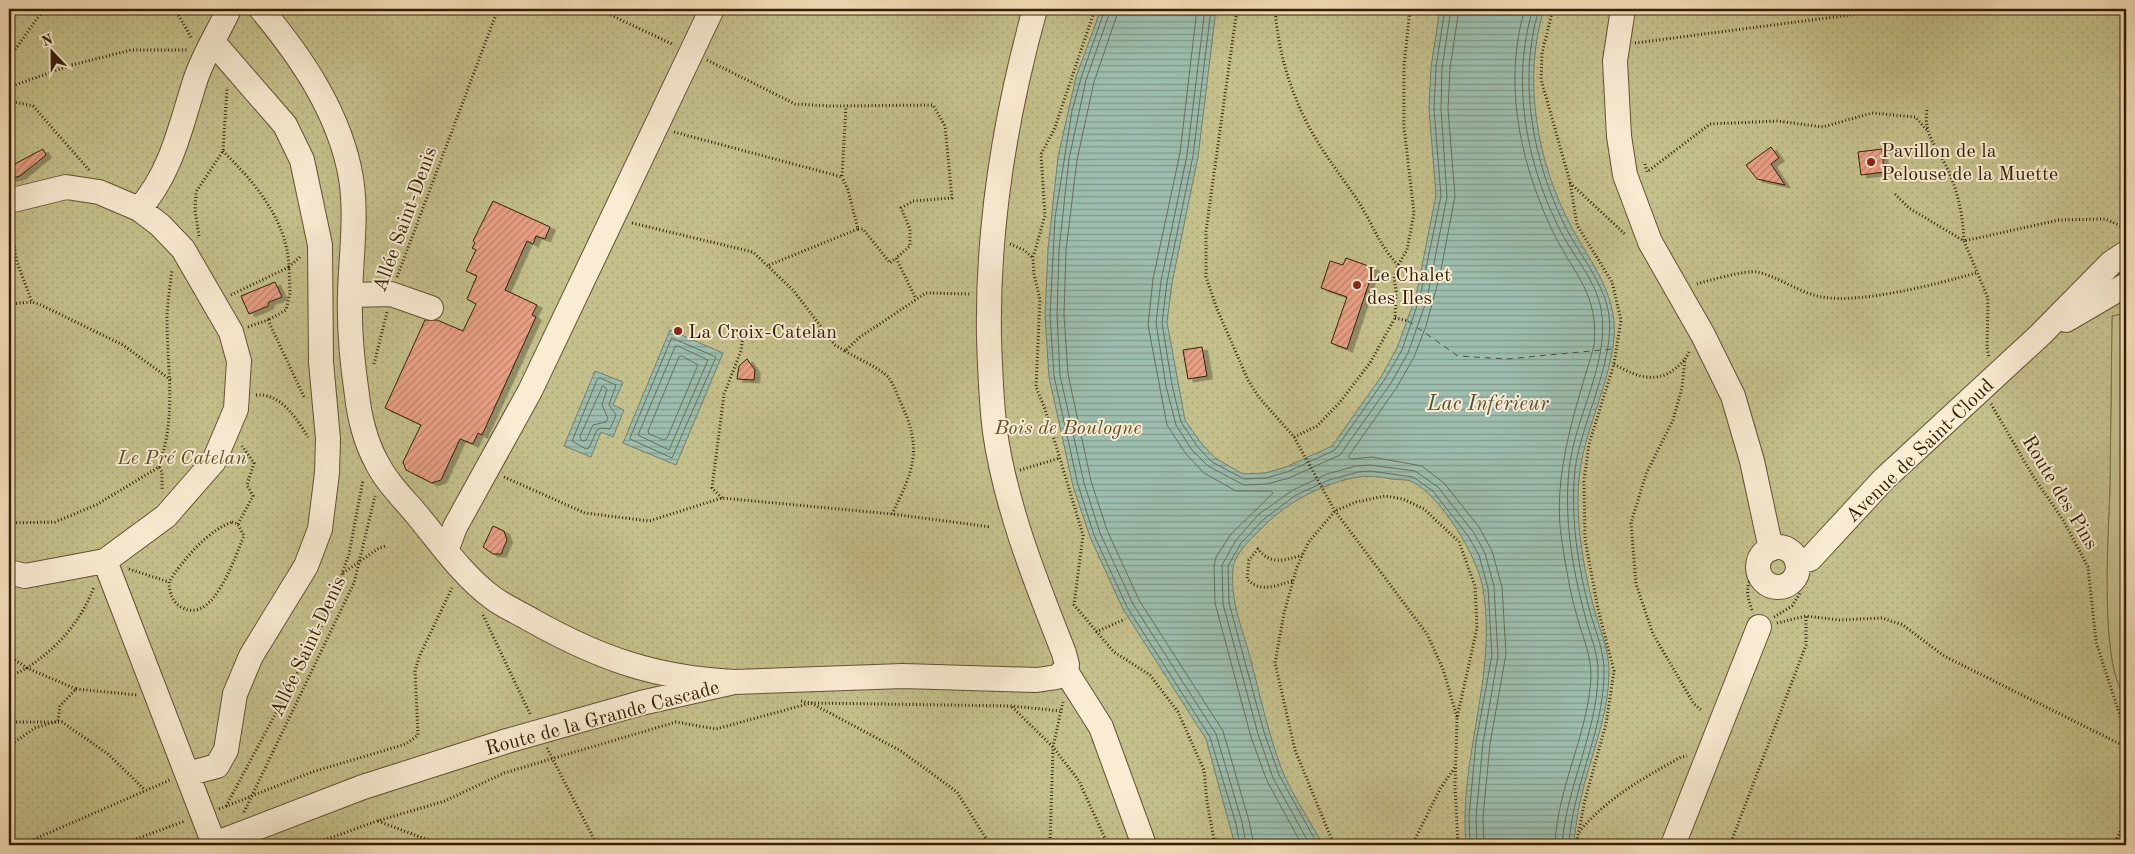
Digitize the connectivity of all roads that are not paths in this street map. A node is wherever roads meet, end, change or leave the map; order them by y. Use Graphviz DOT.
graph roads {
  1 [pos="229,9"];
  2 [pos="261,9"];
  3 [pos="712,9"];
  4 [pos="1035,9"];
  5 [pos="1047,9"];
  6 [pos="1623,9"];
  7 [pos="212,50"];
  8 [pos="9,201"];
  9 [pos="139,209"];
  10 [pos="2126,253"];
  11 [pos="2126,285"];
  12 [pos="350,295"];
  13 [pos="431,308"];
  14 [pos="2040,335"];
  15 [pos="1771,549"];
  16 [pos="446,551"];
  17 [pos="104,561"];
  18 [pos="1796,570"];
  19 [pos="9,572"];
  20 [pos="1759,627"];
  21 [pos="1065,670"];
  22 [pos="734,682"];
  23 [pos="1101,727"];
  24 [pos="187,774"];
  25 [pos="213,845"];
  26 [pos="1144,845"];
  27 [pos="1673,845"];
  1 -- 7 [label="street"];
  2 -- 12 [label="street"];
  3 -- 16 [label="street"];
  4 -- 21 [label="street"];
  5 -- 23 [label="street"];
  6 -- 15 [label="street"];
  7 -- 9 [label="street"];
  7 -- 24 [label="street"];
  8 -- 9 [label="street"];
  9 -- 17 [label="street"];
  10 -- 14 [label="street, Avenue de Saint-Cloud"];
  11 -- 14 [label="street, Avenue de Saint-Cloud"];
  12 -- 13 [label="street"];
  12 -- 16 [label="street"];
  14 -- 18 [label="street, Avenue de Saint-Cloud"];
  15 -- 18 [label="street"];
  15 -- 18 [label="street"];
  16 -- 22 [label="street"];
  17 -- 19 [label="street"];
  17 -- 24 [label="street"];
  20 -- 27 [label="street"];
  21 -- 22 [label="street, Route de la Grande Cascade"];
  21 -- 23 [label="street"];
  22 -- 25 [label="street, Route de la Grande Cascade"];
  23 -- 26 [label="street"];
  24 -- 25 [label="street"];
}
